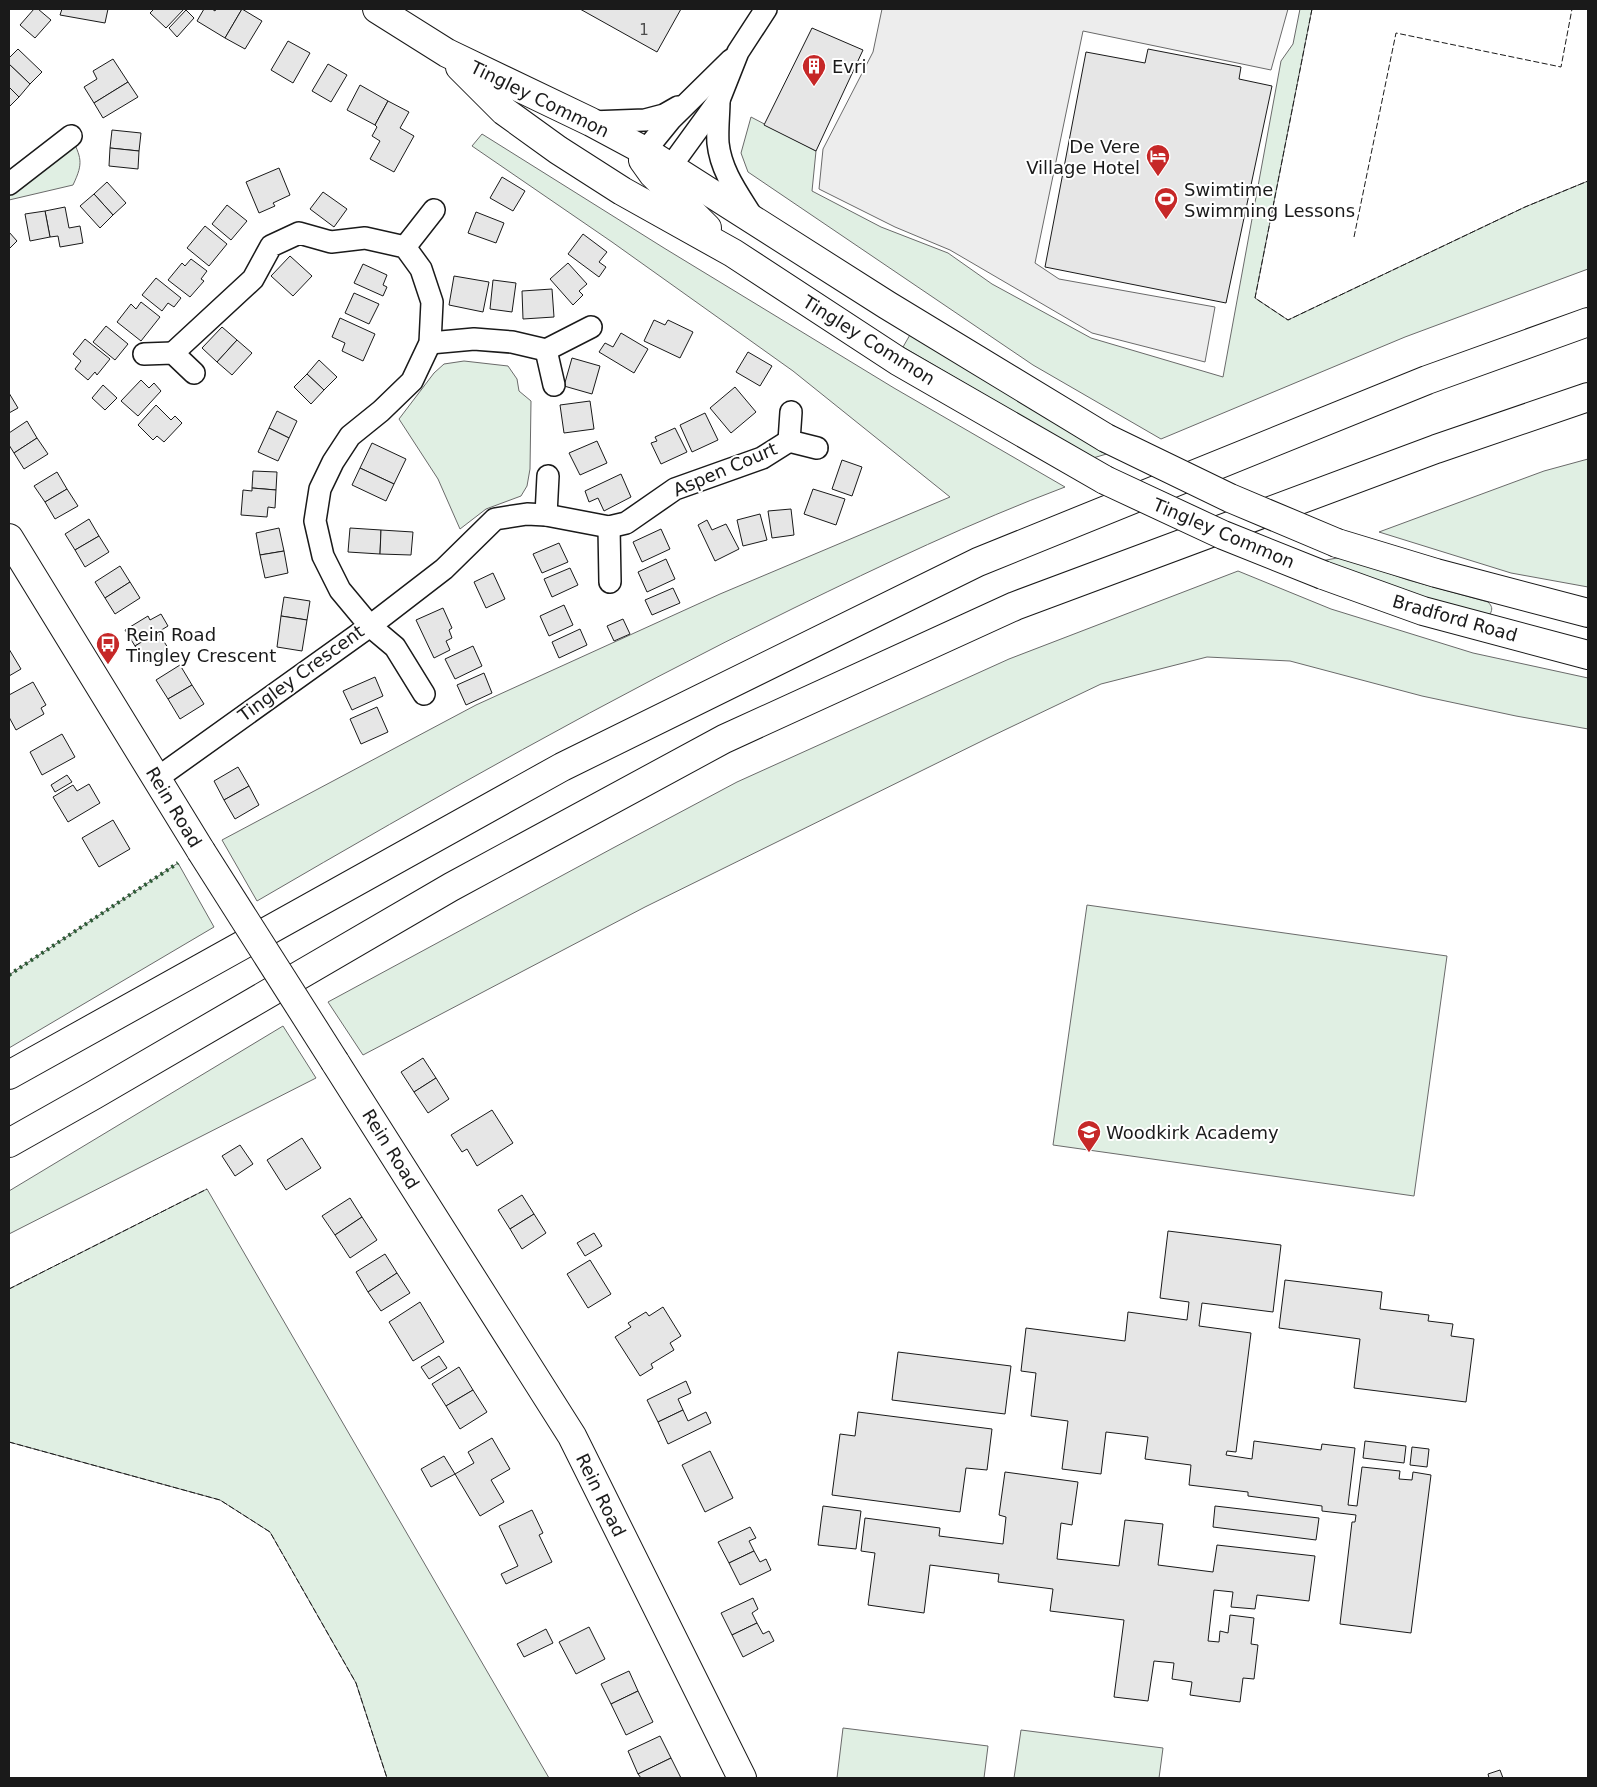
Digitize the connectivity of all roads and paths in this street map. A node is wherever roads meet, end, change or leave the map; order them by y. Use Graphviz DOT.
graph roads {
  1 [pos="377,9"];
  2 [pos="766,9"];
  3 [pos="738,52"];
  4 [pos="447,53"];
  5 [pos="691,99"];
  6 [pos="719,100"];
  7 [pos="591,122"];
  8 [pos="71,136"];
  9 [pos="656,164"];
  10 [pos="9,184"];
  11 [pos="622,191"];
  12 [pos="434,210"];
  13 [pos="754,220"];
  14 [pos="405,247"];
  15 [pos="733,253"];
  16 [pos="1588,322"];
  17 [pos="591,327"];
  18 [pos="430,343"];
  19 [pos="546,350"];
  20 [pos="144,354"];
  21 [pos="173,354"];
  22 [pos="194,373"];
  23 [pos="554,385"];
  24 [pos="1588,397"];
  25 [pos="791,412"];
  26 [pos="1588,417"];
  27 [pos="789,441"];
  28 [pos="817,448"];
  29 [pos="1436,449"];
  30 [pos="548,476"];
  31 [pos="546,515"];
  32 [pos="609,527"];
  33 [pos="9,538"];
  34 [pos="1323,575"];
  35 [pos="610,582"];
  36 [pos="1588,614"];
  37 [pos="370,626"];
  38 [pos="1588,655"];
  39 [pos="424,694"];
  40 [pos="156,779"];
  41 [pos="9,1075"];
  42 [pos="9,1142"];
  43 [pos="742,1778"];
  1 -- 4 [label="main road, Tingley Common"];
  2 -- 3 [label="street"];
  3 -- 5 [label="street"];
  3 -- 6 [label="street"];
  4 -- 7 [label="main road, Tingley Common"];
  4 -- 11 [label="main road, Tingley Common"];
  5 -- 7 [label="street"];
  5 -- 9 [label="street"];
  6 -- 9 [label="street"];
  6 -- 13 [label="street"];
  7 -- 9 [label="main road, Tingley Common"];
  8 -- 10 [label="street"];
  9 -- 11 [label="main road"];
  9 -- 13 [label="main road, Tingley Common"];
  9 -- 15 [label="main road"];
  11 -- 15 [label="main road, Tingley Common"];
  12 -- 14 [label="street"];
  13 -- 36 [label="main road, Tingley Common, bridge"];
  14 -- 18 [label="street, Tingley Crescent"];
  14 -- 21 [label="street"];
  15 -- 34 [label="main road, Tingley Common, bridge"];
  16 -- 41 [label="main road"];
  17 -- 19 [label="street"];
  18 -- 19 [label="street"];
  18 -- 37 [label="street, Tingley Crescent"];
  19 -- 23 [label="street"];
  20 -- 21 [label="street"];
  21 -- 22 [label="street"];
  24 -- 29 [label="main road"];
  25 -- 27 [label="street, Aspen Court"];
  26 -- 29 [label="main road"];
  27 -- 28 [label="street, Aspen Court"];
  27 -- 32 [label="street, Aspen Court"];
  29 -- 42 [label="main road"];
  30 -- 31 [label="street"];
  31 -- 32 [label="street"];
  31 -- 37 [label="street"];
  32 -- 35 [label="street"];
  33 -- 40 [label="main road, Rein Road"];
  34 -- 38 [label="main road, Bradford Road"];
  37 -- 39 [label="street"];
  37 -- 40 [label="street, Tingley Crescent"];
  40 -- 43 [label="main road, Rein Road, bridge"];
}
